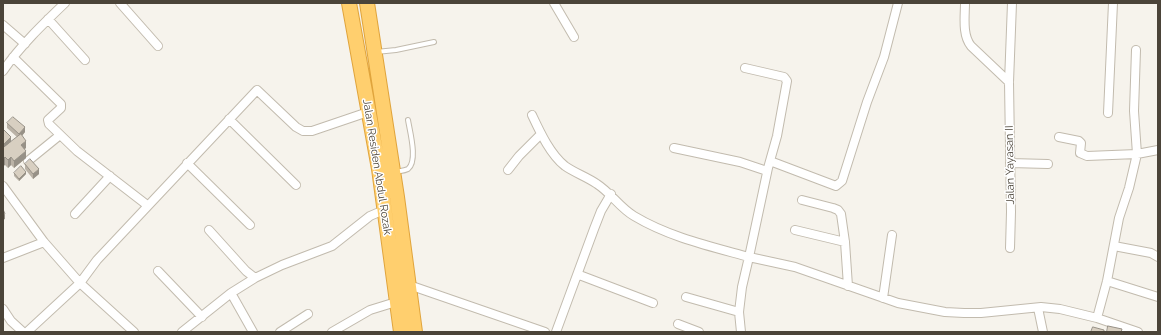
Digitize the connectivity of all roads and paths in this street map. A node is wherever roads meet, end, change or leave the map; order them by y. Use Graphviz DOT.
graph roads {
  1 [pos="120,3"];
  2 [pos="349,3"];
  3 [pos="367,3"];
  4 [pos="554,3"];
  5 [pos="898,3"];
  6 [pos="965,3"];
  7 [pos="1012,3"];
  8 [pos="1113,3"];
  9 [pos="61,4"];
  10 [pos="48,19"];
  11 [pos="3,25"];
  12 [pos="574,37"];
  13 [pos="434,42"];
  14 [pos="25,44"];
  15 [pos="158,46"];
  16 [pos="1136,50"];
  17 [pos="374,52"];
  18 [pos="13,57"];
  19 [pos="85,60"];
  20 [pos="745,68"];
  21 [pos="3,71"];
  22 [pos="1009,82"];
  23 [pos="368,112"];
  24 [pos="1108,113"];
  25 [pos="532,115"];
  26 [pos="229,119"];
  27 [pos="408,120"];
  28 [pos="541,134"];
  29 [pos="60,135"];
  30 [pos="1060,137"];
  31 [pos="674,148"];
  32 [pos="1158,150"];
  33 [pos="1137,154"];
  34 [pos="28,161"];
  35 [pos="187,163"];
  36 [pos="1010,163"];
  37 [pos="1048,164"];
  38 [pos="768,166"];
  39 [pos="508,170"];
  40 [pos="393,172"];
  41 [pos="110,176"];
  42 [pos="296,185"];
  43 [pos="3,186"];
  44 [pos="611,194"];
  45 [pos="802,200"];
  46 [pos="147,205"];
  47 [pos="384,210"];
  48 [pos="75,214"];
  49 [pos="250,225"];
  50 [pos="209,230"];
  51 [pos="795,230"];
  52 [pos="892,235"];
  53 [pos="44,242"];
  54 [pos="845,242"];
  55 [pos="1114,246"];
  56 [pos="1010,248"];
  57 [pos="749,257"];
  58 [pos="1158,257"];
  59 [pos="3,258"];
  60 [pos="158,271"];
  61 [pos="577,277"];
  62 [pos="255,278"];
  63 [pos="1107,281"];
  64 [pos="80,283"];
  65 [pos="409,285"];
  66 [pos="848,286"];
  67 [pos="231,294"];
  68 [pos="686,297"];
  69 [pos="1158,297"];
  70 [pos="883,298"];
  71 [pos="396,302"];
  72 [pos="653,303"];
  73 [pos="1038,308"];
  74 [pos="3,309"];
  75 [pos="739,312"];
  76 [pos="308,314"];
  77 [pos="202,317"];
  78 [pos="1096,318"];
  79 [pos="678,324"];
  80 [pos="185,331"];
  81 [pos="23,332"];
  82 [pos="27,332"];
  83 [pos="134,332"];
  84 [pos="253,332"];
  85 [pos="280,332"];
  86 [pos="332,332"];
  87 [pos="401,332"];
  88 [pos="415,332"];
  89 [pos="545,332"];
  90 [pos="556,332"];
  91 [pos="699,332"];
  92 [pos="743,332"];
  93 [pos="1043,332"];
  94 [pos="1138,332"];
  1 -- 15 [label="street"];
  2 -- 23 [label="highway, Jalan Residen Abdul Rozak"];
  3 -- 17 [label="highway, Jalan Residen Abdul Rozak"];
  4 -- 12 [label="street"];
  5 -- 38 [label="street"];
  6 -- 22 [label="street"];
  7 -- 22 [label="street, Jalan Yayasan II"];
  8 -- 24 [label="street"];
  9 -- 10 [label="street"];
  10 -- 14 [label="street"];
  10 -- 19 [label="street"];
  11 -- 14 [label="street"];
  13 -- 17 [label="lane"];
  14 -- 18 [label="street"];
  16 -- 33 [label="street"];
  17 -- 40 [label="highway, Jalan Residen Abdul Rozak"];
  18 -- 21 [label="street"];
  18 -- 29 [label="street"];
  20 -- 38 [label="street"];
  22 -- 36 [label="street, Jalan Yayasan II"];
  23 -- 26 [label="street"];
  23 -- 47 [label="highway, Jalan Residen Abdul Rozak"];
  25 -- 28 [label="street"];
  26 -- 35 [label="street"];
  26 -- 42 [label="street"];
  27 -- 40 [label="lane"];
  28 -- 39 [label="street"];
  28 -- 44 [label="street"];
  29 -- 34 [label="street"];
  29 -- 41 [label="street"];
  30 -- 33 [label="street"];
  31 -- 38 [label="street"];
  32 -- 33 [label="street"];
  33 -- 55 [label="street"];
  35 -- 46 [label="street"];
  35 -- 49 [label="street"];
  36 -- 37 [label="street"];
  36 -- 56 [label="street, Jalan Yayasan II"];
  38 -- 57 [label="street"];
  40 -- 65 [label="highway, Jalan Residen Abdul Rozak"];
  41 -- 46 [label="street"];
  41 -- 48 [label="street"];
  43 -- 53 [label="street"];
  44 -- 57 [label="street"];
  44 -- 61 [label="street"];
  45 -- 54 [label="street"];
  46 -- 64 [label="street"];
  47 -- 62 [label="street"];
  47 -- 71 [label="highway, Jalan Residen Abdul Rozak"];
  50 -- 62 [label="street"];
  51 -- 54 [label="street"];
  52 -- 70 [label="street"];
  53 -- 59 [label="street"];
  53 -- 64 [label="street"];
  54 -- 66 [label="street"];
  55 -- 58 [label="street"];
  55 -- 63 [label="street"];
  57 -- 66 [label="street"];
  57 -- 75 [label="street"];
  60 -- 77 [label="street"];
  61 -- 72 [label="street"];
  61 -- 90 [label="street"];
  62 -- 67 [label="street"];
  63 -- 69 [label="street"];
  63 -- 78 [label="street"];
  64 -- 82 [label="street"];
  64 -- 83 [label="street"];
  65 -- 88 [label="highway, Jalan Residen Abdul Rozak"];
  65 -- 89 [label="street"];
  66 -- 70 [label="street"];
  67 -- 77 [label="street"];
  67 -- 84 [label="street"];
  68 -- 75 [label="street"];
  70 -- 73 [label="street"];
  71 -- 86 [label="street"];
  71 -- 87 [label="highway, Jalan Residen Abdul Rozak"];
  73 -- 78 [label="street"];
  73 -- 93 [label="street"];
  74 -- 81 [label="street"];
  75 -- 92 [label="street"];
  76 -- 85 [label="street"];
  77 -- 80 [label="street"];
  78 -- 94 [label="street"];
  79 -- 91 [label="street"];
}
